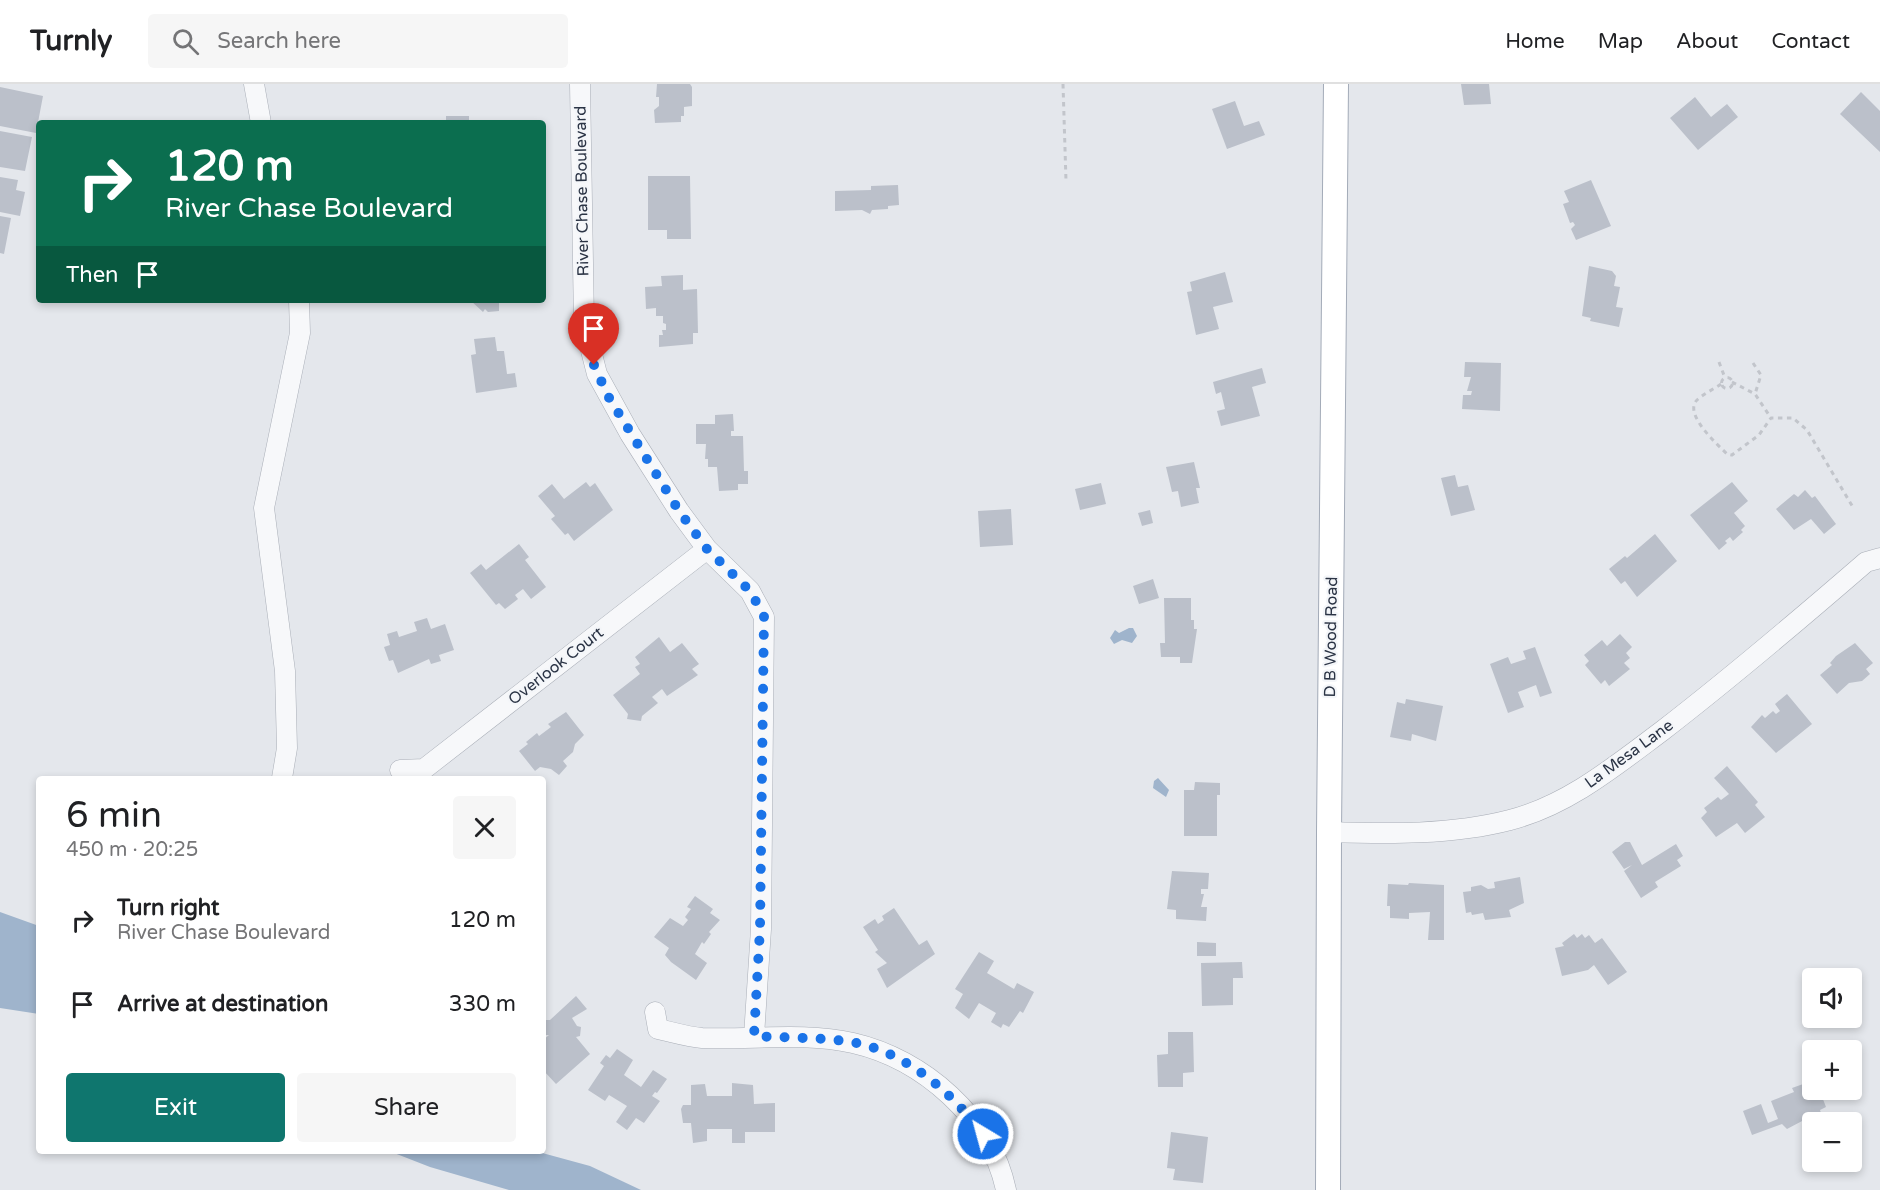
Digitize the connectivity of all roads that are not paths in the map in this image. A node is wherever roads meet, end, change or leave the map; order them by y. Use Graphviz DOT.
graph roads {
  1 [pos="254,84"];
  2 [pos="580,84"];
  3 [pos="1336,84"];
  4 [pos="260,120"];
  5 [pos="299,303"];
  6 [pos="707,549"];
  7 [pos="1880,558"];
  8 [pos="400,770"];
  9 [pos="282,776"];
  10 [pos="1329,832"];
  11 [pos="655,1012"];
  12 [pos="754,1036"];
  13 [pos="1006,1190"];
  14 [pos="1328,1190"];
  1 -- 4 [label="street"];
  2 -- 6 [label="street, River Chase Boulevard"];
  3 -- 10 [label="main road, D B Wood Road"];
  5 -- 9 [label="street"];
  6 -- 8 [label="street, Overlook Court"];
  6 -- 12 [label="street, River Chase Boulevard"];
  7 -- 10 [label="street, La Mesa Lane"];
  10 -- 14 [label="main road, D B Wood Road"];
  11 -- 12 [label="street"];
  12 -- 13 [label="street"];
}
